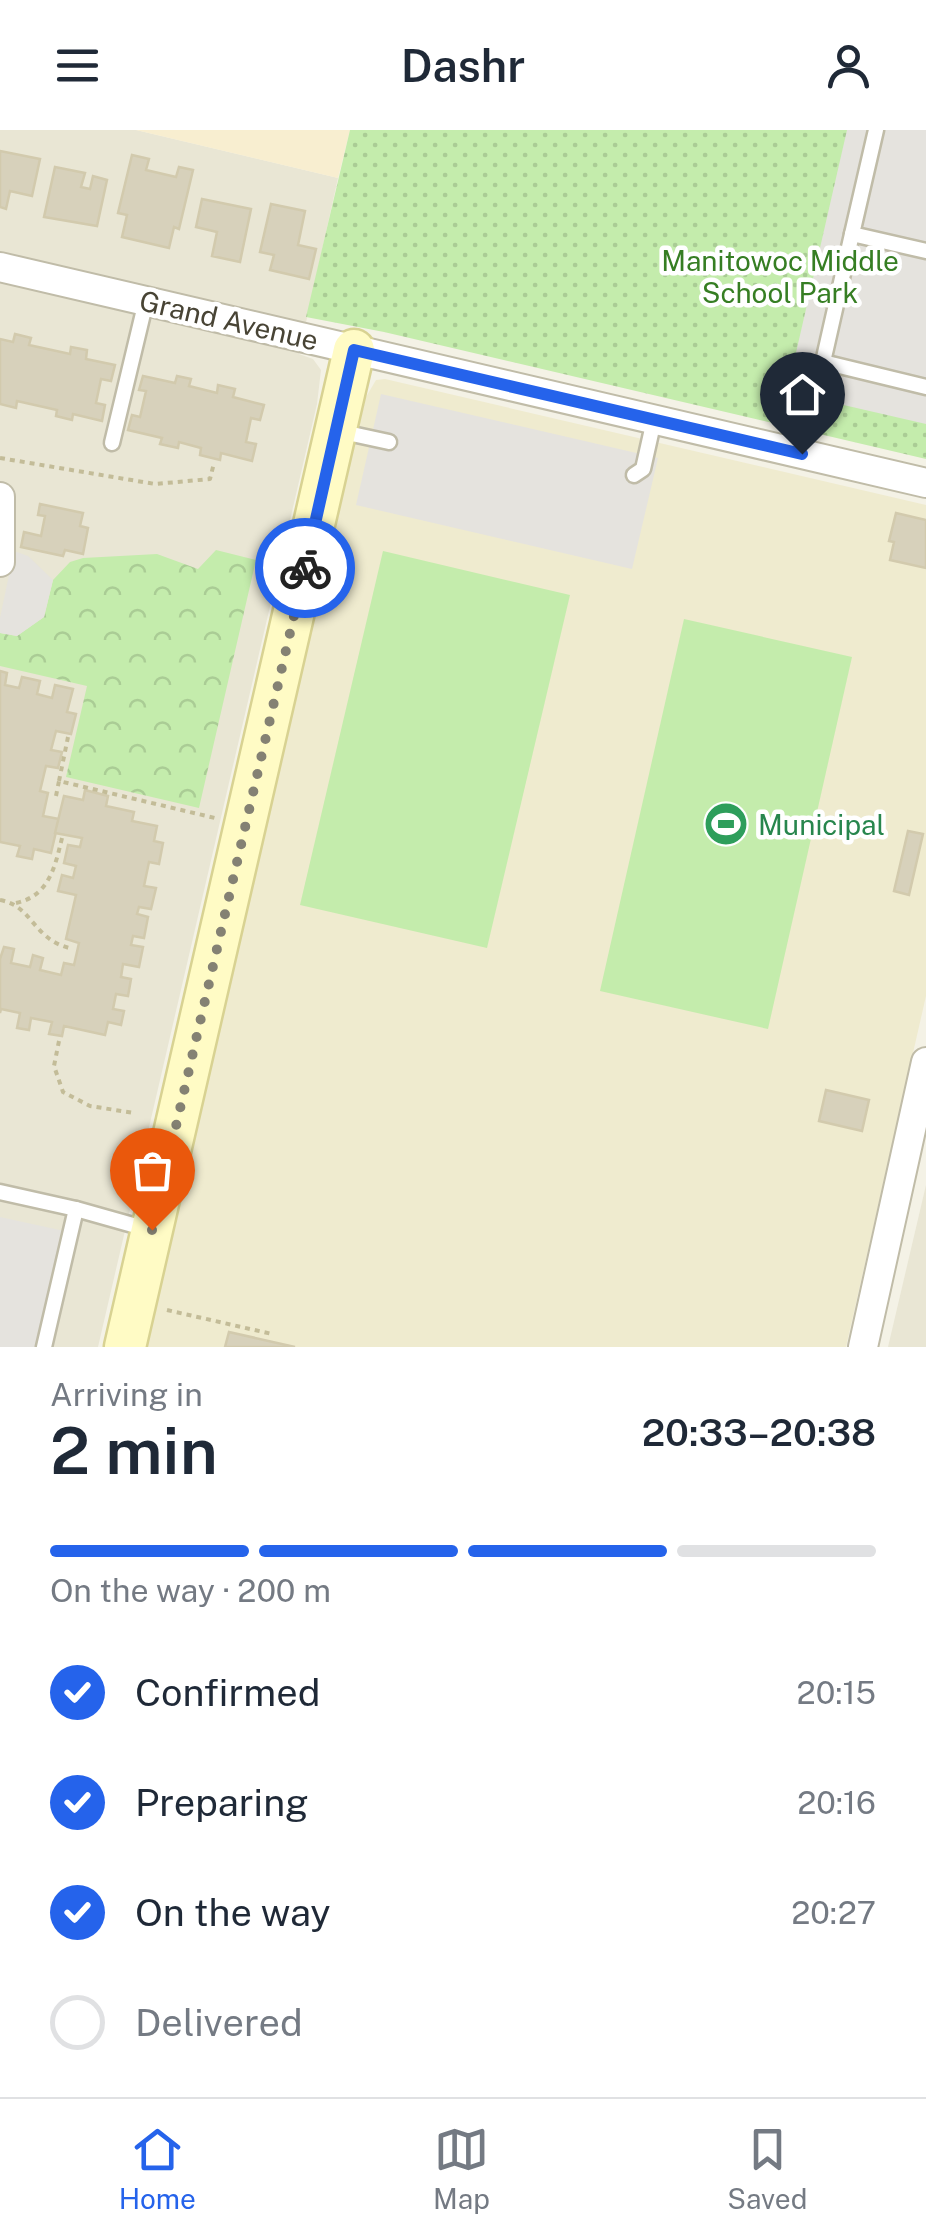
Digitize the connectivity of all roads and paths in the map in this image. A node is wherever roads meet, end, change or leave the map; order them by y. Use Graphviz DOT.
graph roads {
  1 [pos="876,130"];
  2 [pos="852,234"];
  3 [pos="926,252"];
  4 [pos="0,267"];
  5 [pos="146,301"];
  6 [pos="354,350"];
  7 [pos="823,362"];
  8 [pos="926,387"];
  9 [pos="654,420"];
  10 [pos="337,430"];
  11 [pos="389,442"];
  12 [pos="112,443"];
  13 [pos="802,454"];
  14 [pos="0,458"];
  15 [pos="214,463"];
  16 [pos="634,475"];
  17 [pos="926,483"];
  18 [pos="0,496"];
  19 [pos="0,562"];
  20 [pos="68,737"];
  21 [pos="59,781"];
  22 [pos="56,796"];
  23 [pos="220,819"];
  24 [pos="62,838"];
  25 [pos="0,900"];
  26 [pos="16,903"];
  27 [pos="69,948"];
  28 [pos="59,1040"];
  29 [pos="926,1062"];
  30 [pos="134,1112"];
  31 [pos="0,1192"];
  32 [pos="76,1209"];
  33 [pos="152,1230"];
  34 [pos="167,1310"];
  35 [pos="272,1334"];
  36 [pos="44,1347"];
  37 [pos="125,1347"];
  38 [pos="863,1347"];
  1 -- 2 [label="lane"];
  2 -- 3 [label="lane"];
  2 -- 7 [label="lane"];
  4 -- 5 [label="street, Grand Avenue"];
  5 -- 6 [label="street, Grand Avenue"];
  5 -- 12 [label="lane"];
  6 -- 9 [label="street, Grand Avenue"];
  6 -- 10 [label="street"];
  7 -- 8 [label="lane"];
  7 -- 13 [label="lane"];
  9 -- 13 [label="street, Grand Avenue"];
  9 -- 16 [label="lane"];
  10 -- 11 [label="lane"];
  10 -- 33 [label="street"];
  13 -- 17 [label="street, Grand Avenue"];
  14 -- 15 [label="path"];
  18 -- 19 [label="street"];
  20 -- 21 [label="path"];
  21 -- 22 [label="path"];
  21 -- 23 [label="path"];
  24 -- 26 [label="path"];
  25 -- 26 [label="path"];
  26 -- 27 [label="path"];
  28 -- 30 [label="path"];
  29 -- 38 [label="street"];
  31 -- 32 [label="lane"];
  32 -- 33 [label="lane"];
  32 -- 36 [label="lane"];
  33 -- 37 [label="street"];
  34 -- 35 [label="path"];
}
